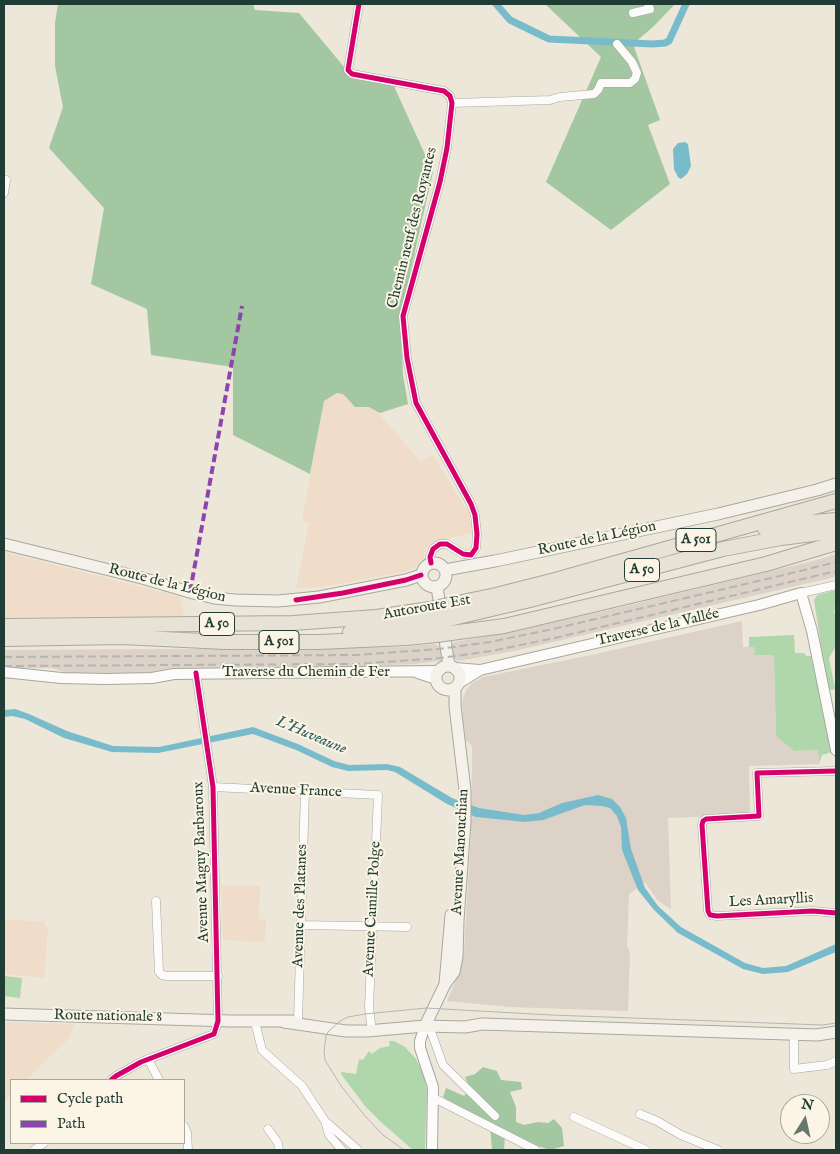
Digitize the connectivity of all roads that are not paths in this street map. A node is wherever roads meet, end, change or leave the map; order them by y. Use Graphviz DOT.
graph roads {
  1 [pos="359,4"];
  2 [pos="648,4"];
  3 [pos="633,13"];
  4 [pos="617,44"];
  5 [pos="452,103"];
  6 [pos="6,180"];
  7 [pos="4,193"];
  8 [pos="836,484"];
  9 [pos="836,501"];
  10 [pos="836,520"];
  11 [pos="836,531"];
  12 [pos="4,544"];
  13 [pos="836,544"];
  14 [pos="431,563"];
  15 [pos="445,570"];
  16 [pos="421,575"];
  17 [pos="555,580"];
  18 [pos="836,585"];
  19 [pos="437,587"];
  20 [pos="802,593"];
  21 [pos="449,619"];
  22 [pos="434,622"];
  23 [pos="4,626"];
  24 [pos="4,638"];
  25 [pos="480,670"];
  26 [pos="444,671"];
  27 [pos="4,672"];
  28 [pos="196,674"];
  29 [pos="453,687"];
  30 [pos="836,750"];
  31 [pos="836,771"];
  32 [pos="213,787"];
  33 [pos="305,791"];
  34 [pos="378,794"];
  35 [pos="156,901"];
  36 [pos="836,913"];
  37 [pos="301,925"];
  38 [pos="372,926"];
  39 [pos="407,927"];
  40 [pos="218,976"];
  41 [pos="4,1014"];
  42 [pos="214,1020"];
  43 [pos="298,1020"];
  44 [pos="255,1022"];
  45 [pos="284,1022"];
  46 [pos="427,1023"];
  47 [pos="371,1024"];
  48 [pos="836,1032"];
  49 [pos="794,1034"];
  50 [pos="148,1059"];
  51 [pos="836,1061"];
  52 [pos="112,1079"];
  53 [pos="158,1079"];
  54 [pos="434,1098"];
  55 [pos="640,1114"];
  56 [pos="495,1116"];
  57 [pos="574,1117"];
  58 [pos="325,1121"];
  59 [pos="185,1128"];
  60 [pos="268,1128"];
  61 [pos="188,1150"];
  62 [pos="279,1150"];
  63 [pos="342,1150"];
  64 [pos="358,1150"];
  65 [pos="432,1150"];
  66 [pos="536,1150"];
  67 [pos="646,1150"];
  68 [pos="718,1150"];
  1 -- 5 [label="street"];
  2 -- 3 [label="street"];
  4 -- 5 [label="street"];
  5 -- 14 [label="street, Chemin neuf des Royantes"];
  6 -- 7 [label="street"];
  8 -- 15 [label="main road, Route de la Légion"];
  9 -- 17 [label="highway, Autoroute Est / A 501"];
  10 -- 17 [label="highway, A 50"];
  11 -- 21 [label="highway, A 50"];
  12 -- 16 [label="main road, Route de la Légion"];
  13 -- 21 [label="highway, Autoroute Est / A 501"];
  14 -- 15 [label="main road"];
  14 -- 16 [label="main road"];
  15 -- 19 [label="main road"];
  16 -- 19 [label="main road"];
  17 -- 21 [label="highway, Autoroute Est / A 50"];
  18 -- 20 [label="street, Traverse de la Vallée"];
  19 -- 26 [label="main road, Avenue Manouchian"];
  20 -- 25 [label="street, Traverse de la Vallée"];
  20 -- 30 [label="street"];
  21 -- 22 [label="highway, Autoroute Est / A 50, bridge"];
  21 -- 22 [label="highway, Autoroute Est / A 501, bridge"];
  22 -- 23 [label="highway, Autoroute Est / A 50"];
  22 -- 24 [label="highway, Autoroute Est / A 501"];
  25 -- 26 [label="street, Traverse de la Vallée"];
  25 -- 29 [label="street, Traverse de la Vallée"];
  26 -- 28 [label="street, Traverse du Chemin de Fer"];
  26 -- 29 [label="main road, Avenue Manouchian"];
  26 -- 29 [label="main road"];
  27 -- 28 [label="street, Traverse du Chemin de Fer"];
  28 -- 32 [label="street, Avenue Maguy Barbaroux"];
  29 -- 46 [label="main road, Avenue Manouchian"];
  31 -- 36 [label="street, Les Amaryllis"];
  32 -- 33 [label="street, Avenue France"];
  32 -- 40 [label="street, Avenue Maguy Barbaroux"];
  33 -- 34 [label="street, Avenue France"];
  33 -- 37 [label="street, Avenue des Platanes"];
  34 -- 38 [label="street, Avenue Camille Polge"];
  35 -- 40 [label="street"];
  37 -- 38 [label="street"];
  37 -- 43 [label="street, Avenue des Platanes"];
  38 -- 39 [label="street"];
  38 -- 47 [label="street, Avenue Camille Polge"];
  40 -- 42 [label="street, Avenue Maguy Barbaroux"];
  41 -- 42 [label="main road, Route nationale 8"];
  42 -- 44 [label="main road, Route nationale 8"];
  42 -- 50 [label="street"];
  43 -- 45 [label="main road"];
  43 -- 47 [label="main road"];
  44 -- 45 [label="main road, Route nationale 8"];
  44 -- 58 [label="street"];
  45 -- 46 [label="main road"];
  46 -- 47 [label="main road"];
  46 -- 49 [label="main road"];
  46 -- 54 [label="street"];
  46 -- 56 [label="street"];
  48 -- 49 [label="main road"];
  49 -- 51 [label="street"];
  50 -- 52 [label="street"];
  50 -- 53 [label="street"];
  54 -- 65 [label="street"];
  54 -- 66 [label="street"];
  55 -- 68 [label="street"];
  57 -- 67 [label="street"];
  58 -- 63 [label="street"];
  58 -- 64 [label="street"];
  59 -- 61 [label="street"];
  60 -- 62 [label="street"];
}
